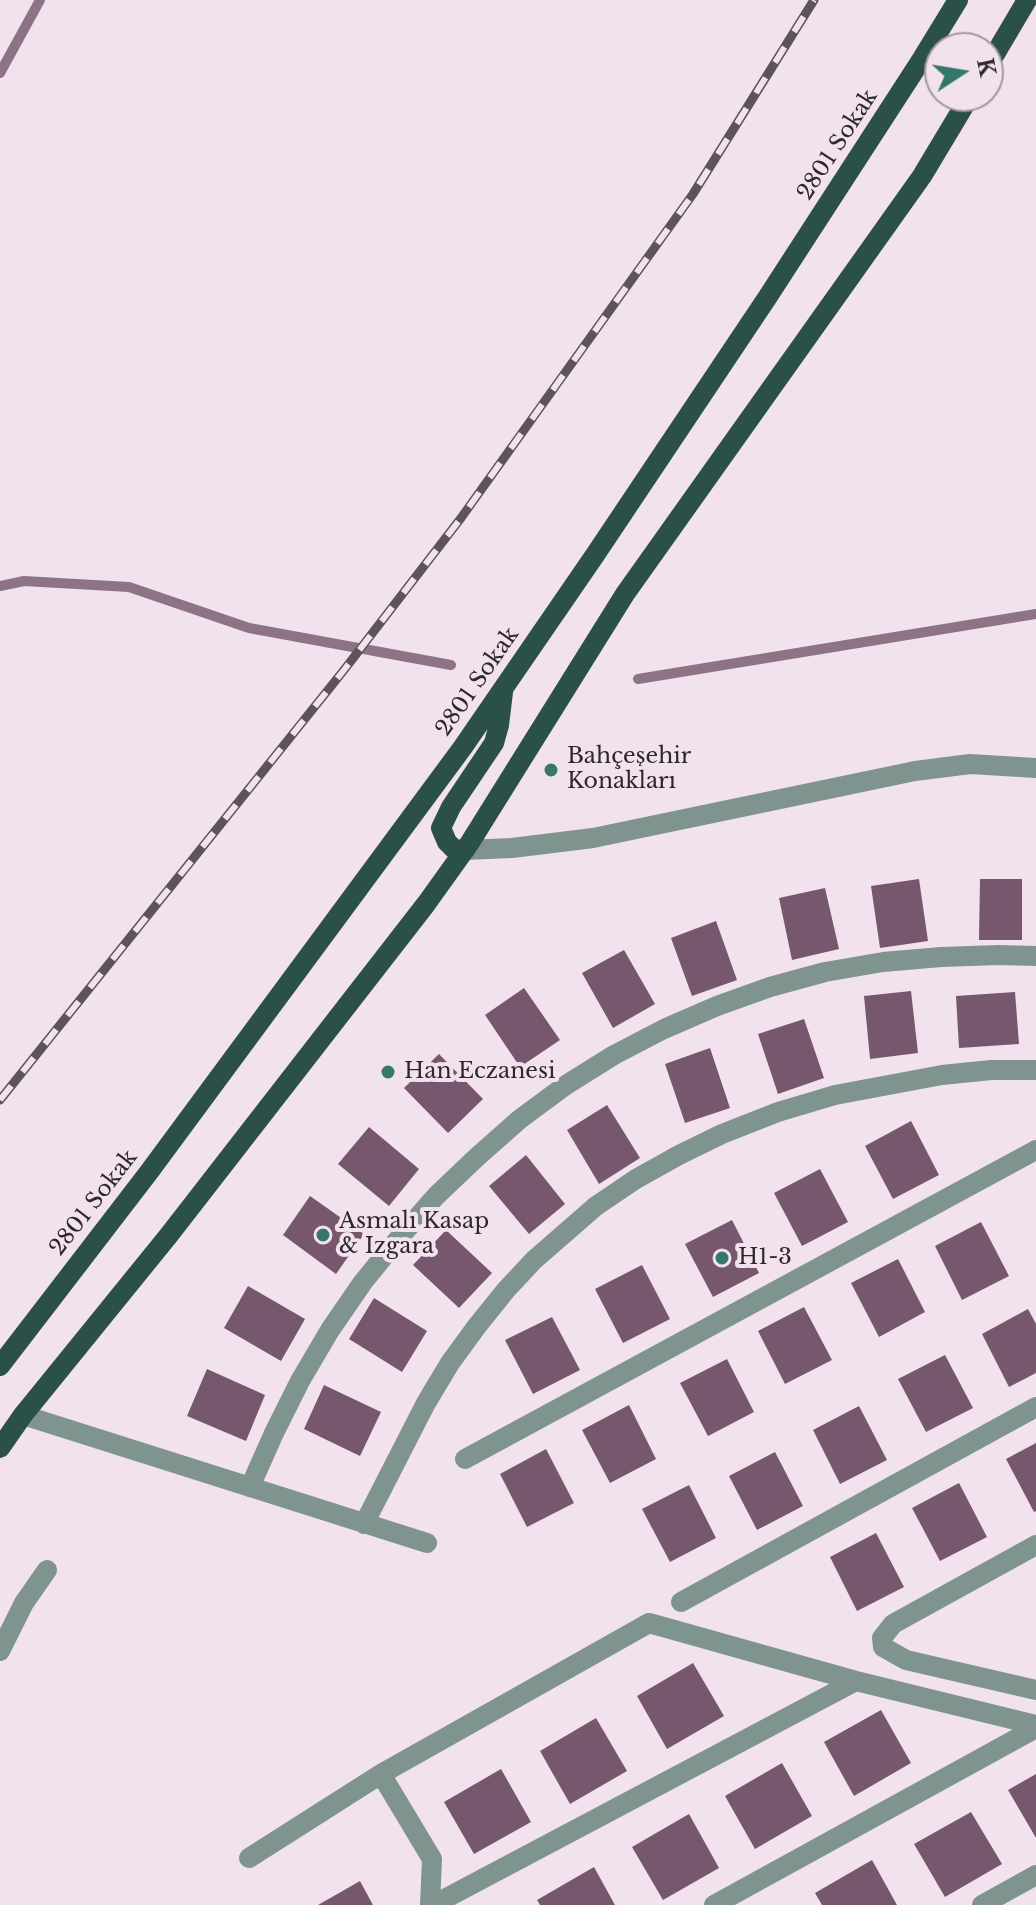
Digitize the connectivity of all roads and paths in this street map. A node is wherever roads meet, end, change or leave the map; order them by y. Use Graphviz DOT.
graph roads {
  1 [pos="958,0"];
  2 [pos="1027,0"];
  3 [pos="1004,39"];
  4 [pos="960,112"];
  5 [pos="503,688"];
  6 [pos="1036,768"];
  7 [pos="465,850"];
  8 [pos="1036,956"];
  9 [pos="1036,1070"];
  10 [pos="1036,1150"];
  11 [pos="0,1366"];
  12 [pos="1036,1407"];
  13 [pos="23,1415"];
  14 [pos="0,1448"];
  15 [pos="465,1459"];
  16 [pos="250,1487"];
  17 [pos="364,1524"];
  18 [pos="427,1543"];
  19 [pos="1036,1545"];
  20 [pos="47,1570"];
  21 [pos="681,1602"];
  22 [pos="0,1651"];
  23 [pos="856,1681"];
  24 [pos="1036,1690"];
  25 [pos="1036,1727"];
  26 [pos="381,1774"];
  27 [pos="249,1858"];
  28 [pos="1036,1875"];
  29 [pos="431,1905"];
  30 [pos="714,1905"];
  31 [pos="982,1905"];
  1 -- 5 [label="main road, 2801 Sokak"];
  2 -- 3 [label="main road"];
  4 -- 7 [label="main road"];
  5 -- 7 [label="main road"];
  5 -- 11 [label="main road, 2801 Sokak"];
  6 -- 7 [label="street"];
  7 -- 13 [label="main road"];
  8 -- 16 [label="street"];
  9 -- 17 [label="street"];
  10 -- 15 [label="street"];
  12 -- 21 [label="street"];
  13 -- 14 [label="main road"];
  13 -- 16 [label="street"];
  16 -- 17 [label="street"];
  17 -- 18 [label="street"];
  19 -- 24 [label="street"];
  20 -- 22 [label="street"];
  23 -- 25 [label="street"];
  23 -- 26 [label="street"];
  23 -- 29 [label="street"];
  25 -- 30 [label="street"];
  26 -- 27 [label="street"];
  26 -- 29 [label="street"];
  28 -- 31 [label="street"];
}
